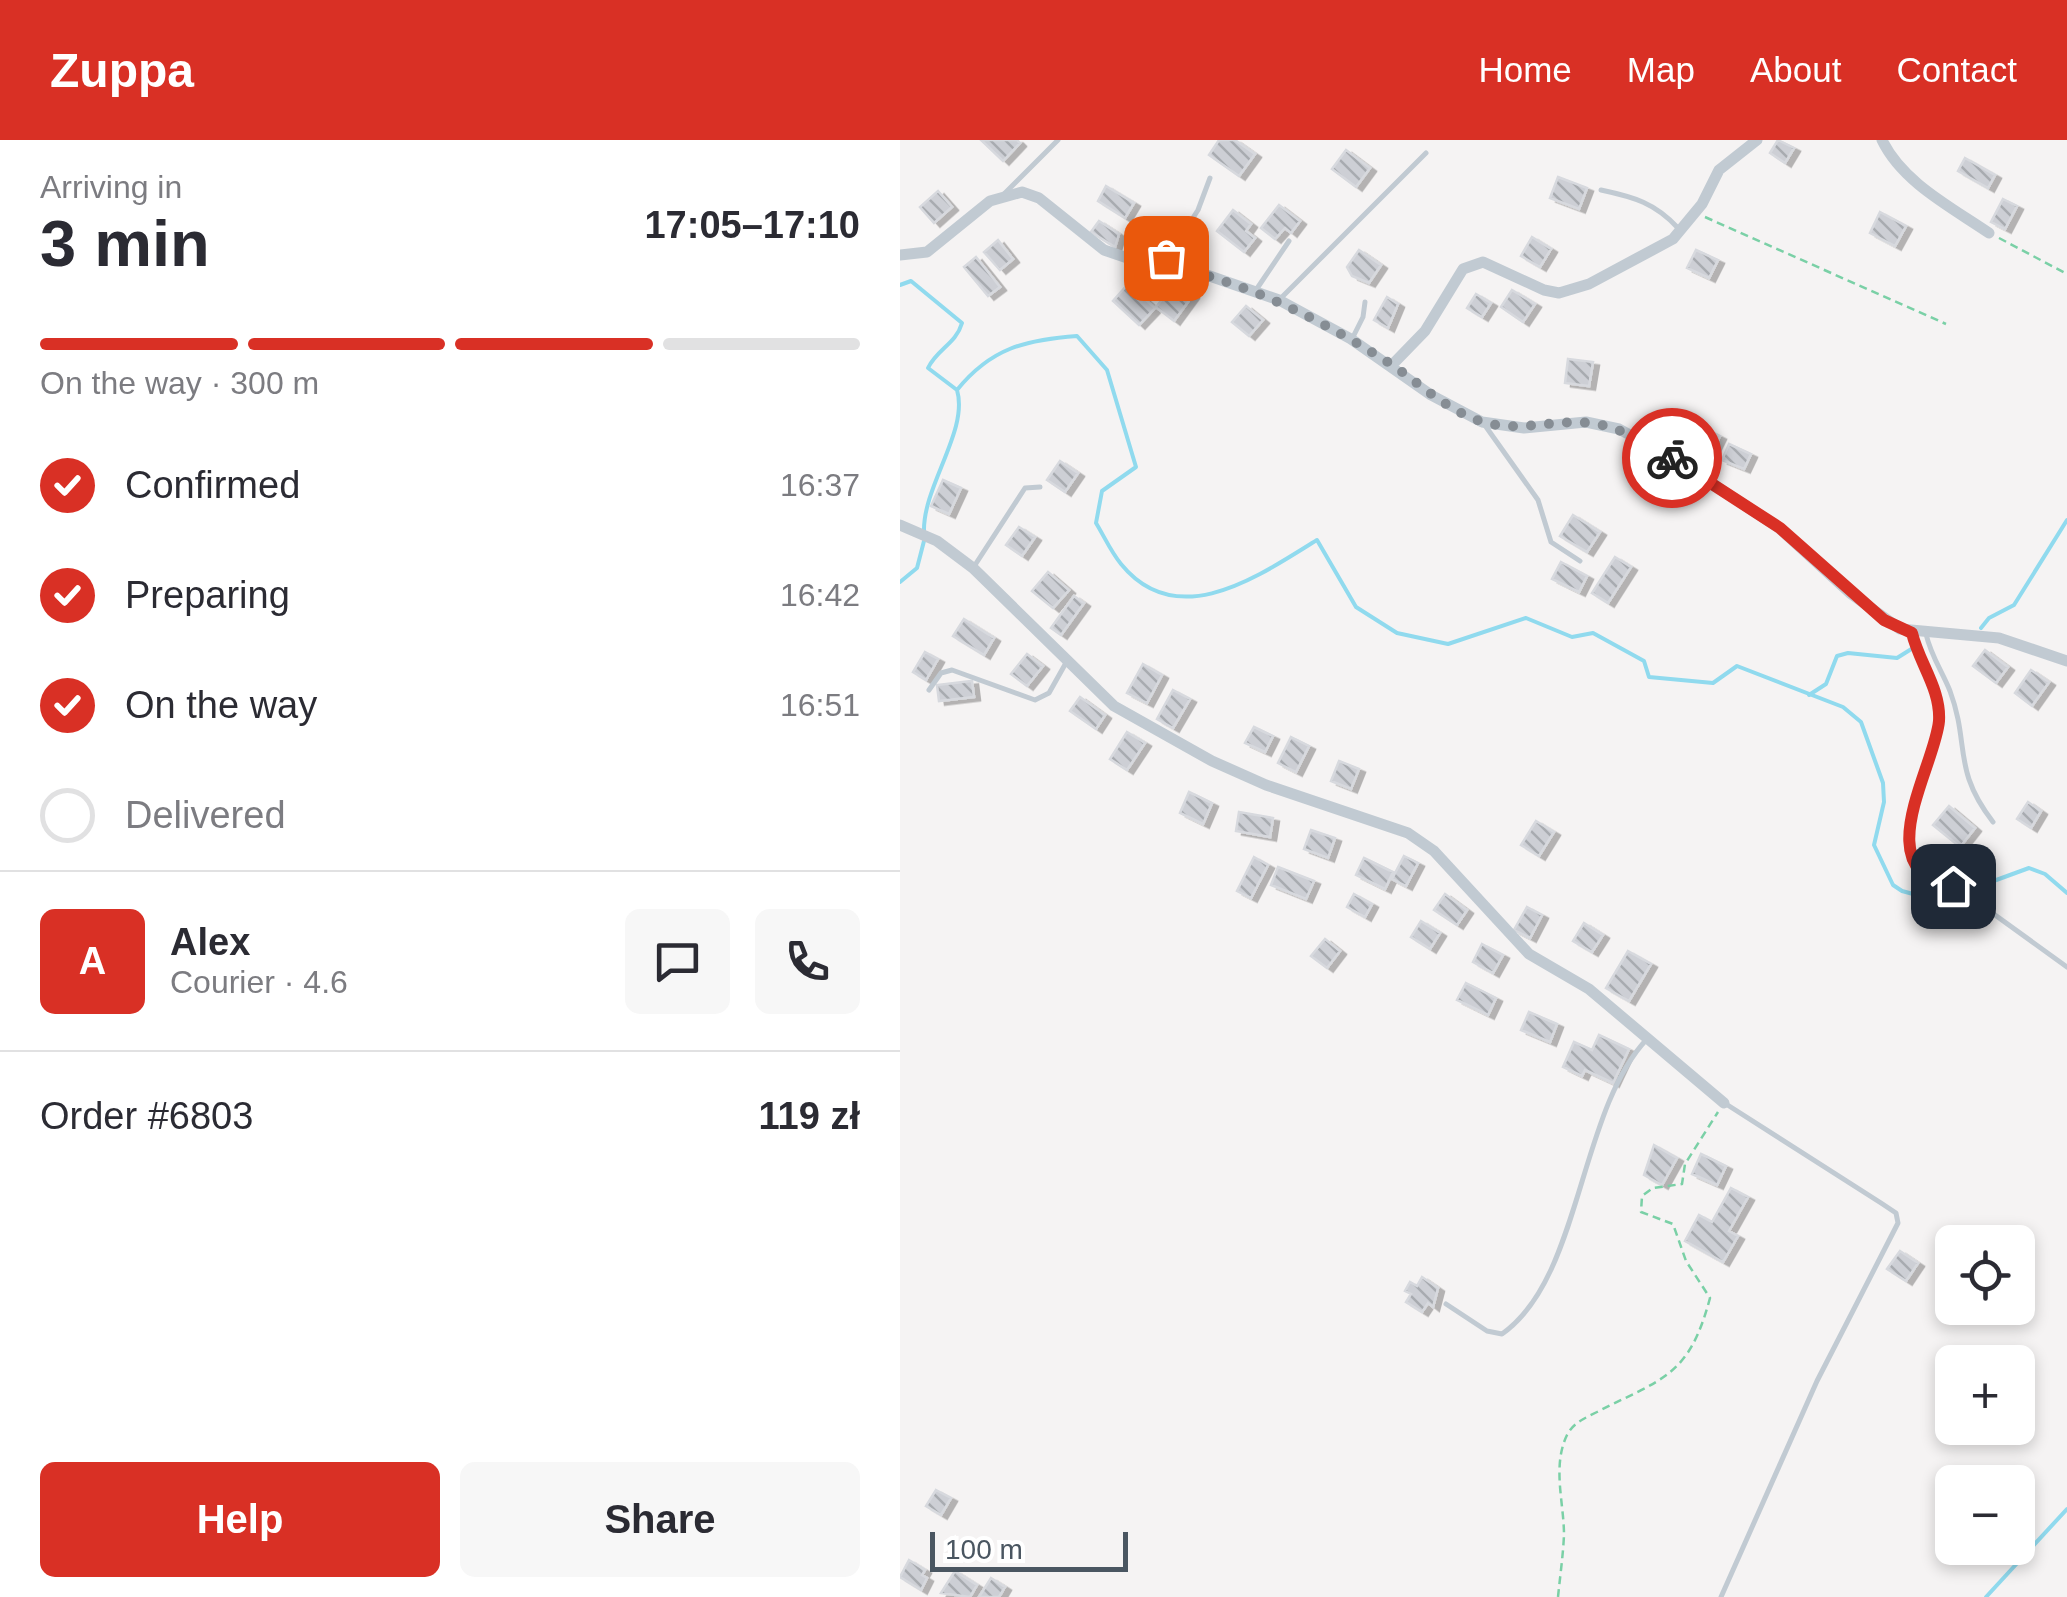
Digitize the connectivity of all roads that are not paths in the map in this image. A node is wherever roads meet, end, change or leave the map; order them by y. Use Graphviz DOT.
graph roads {
  1 [pos="1058,140"];
  2 [pos="1758,140"];
  3 [pos="1882,140"];
  4 [pos="1426,153"];
  5 [pos="1210,178"];
  6 [pos="1601,190"];
  7 [pos="1004,194"];
  8 [pos="1680,231"];
  9 [pos="1989,233"];
  10 [pos="1289,241"];
  11 [pos="900,256"];
  12 [pos="1164,265"];
  13 [pos="1256,290"];
  14 [pos="1279,300"];
  15 [pos="1365,302"];
  16 [pos="1351,339"];
  17 [pos="1392,364"];
  18 [pos="1482,422"];
  19 [pos="1040,488"];
  20 [pos="900,525"];
  21 [pos="1580,561"];
  22 [pos="974,568"];
  23 [pos="1912,633"];
  24 [pos="1926,634"];
  25 [pos="1067,661"];
  26 [pos="2067,661"];
  27 [pos="929,690"];
  28 [pos="1993,822"];
  29 [pos="2067,967"];
  30 [pos="1649,1037"];
  31 [pos="1724,1102"];
  32 [pos="1446,1304"];
  33 [pos="1720,1597"];
  1 -- 7 [label="lane"];
  2 -- 8 [label="street"];
  3 -- 9 [label="street"];
  4 -- 14 [label="lane"];
  5 -- 12 [label="lane"];
  6 -- 8 [label="lane"];
  7 -- 11 [label="street"];
  7 -- 12 [label="street"];
  8 -- 17 [label="street"];
  10 -- 13 [label="lane"];
  12 -- 13 [label="street"];
  13 -- 14 [label="street"];
  14 -- 16 [label="street"];
  15 -- 16 [label="lane"];
  16 -- 17 [label="street"];
  17 -- 18 [label="street"];
  18 -- 21 [label="lane"];
  18 -- 23 [label="street"];
  19 -- 22 [label="lane"];
  20 -- 22 [label="street"];
  22 -- 25 [label="street"];
  23 -- 24 [label="street"];
  23 -- 29 [label="lane"];
  24 -- 26 [label="street"];
  24 -- 28 [label="lane"];
  25 -- 27 [label="lane"];
  25 -- 30 [label="street"];
  30 -- 31 [label="street"];
  30 -- 32 [label="lane"];
  31 -- 33 [label="lane"];
}
